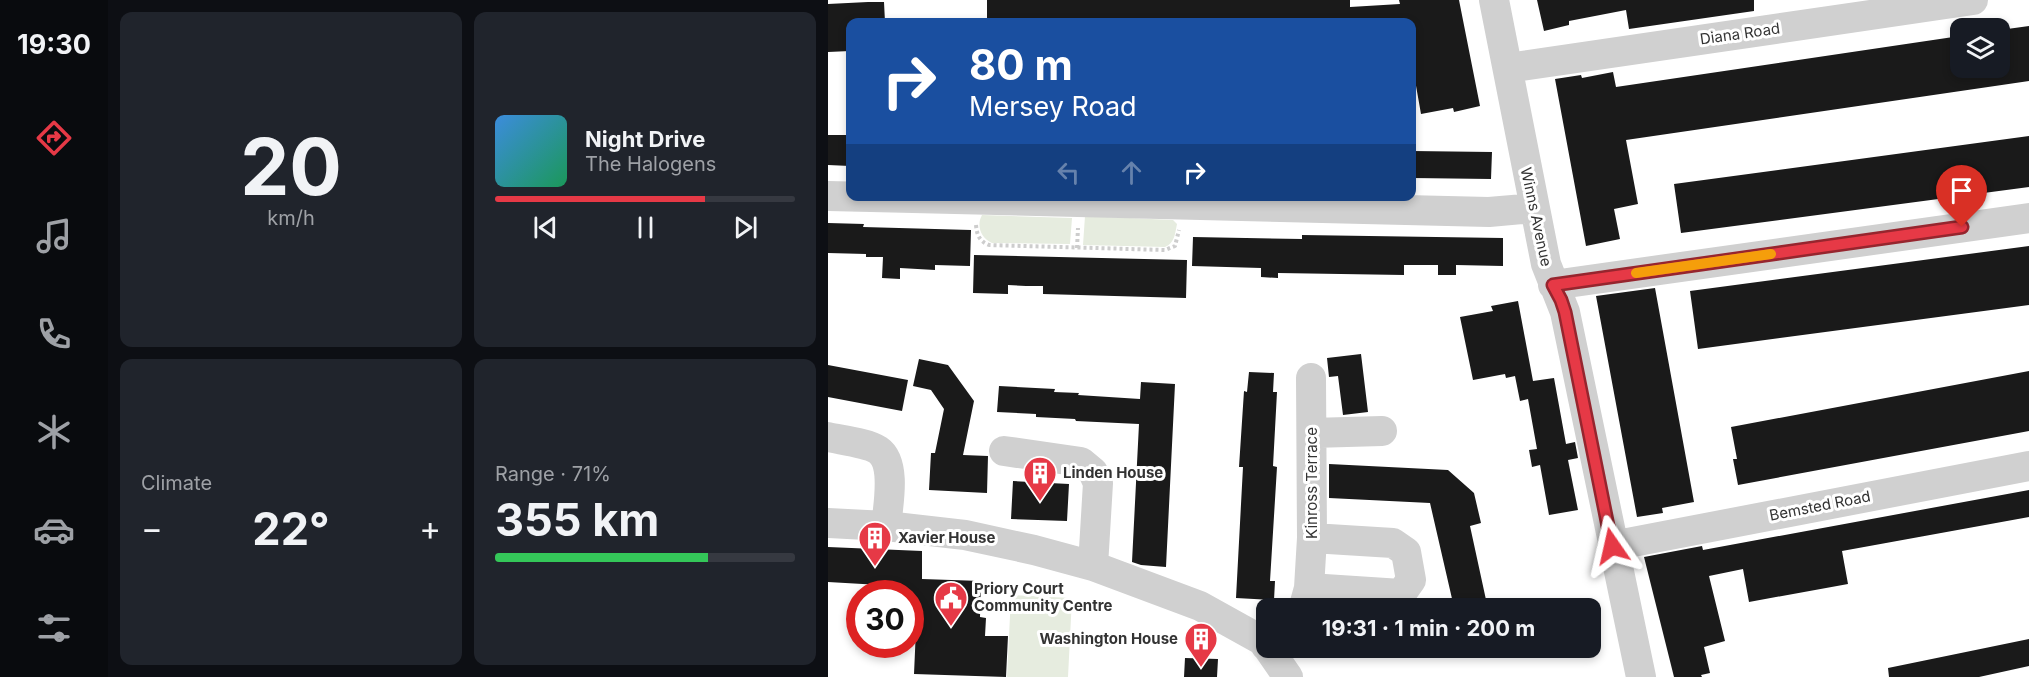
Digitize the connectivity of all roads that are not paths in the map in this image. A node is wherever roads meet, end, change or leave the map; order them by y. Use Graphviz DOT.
graph roads {
  1 [pos="1494,0"];
  2 [pos="1973,0"];
  3 [pos="1508,68"];
  4 [pos="828,196"];
  5 [pos="846,196"];
  6 [pos="1010,201"];
  7 [pos="1534,208"];
  8 [pos="2029,218"];
  9 [pos="1553,285"];
  10 [pos="1311,378"];
  11 [pos="1382,431"];
  12 [pos="1312,434"];
  13 [pos="828,437"];
  14 [pos="1004,451"];
  15 [pos="2029,466"];
  16 [pos="828,523"];
  17 [pos="886,526"];
  18 [pos="1312,538"];
  19 [pos="1612,546"];
  20 [pos="1093,566"];
  21 [pos="1305,598"];
  22 [pos="1324,598"];
  23 [pos="1256,637"];
  24 [pos="1276,658"];
  25 [pos="1288,677"];
  26 [pos="1641,677"];
  1 -- 3 [label="street, Winns Avenue"];
  2 -- 3 [label="street, Diana Road"];
  3 -- 7 [label="street, Winns Avenue"];
  4 -- 5 [label="street"];
  6 -- 7 [label="street"];
  7 -- 9 [label="street, Winns Avenue"];
  8 -- 9 [label="street"];
  9 -- 19 [label="street, Winns Avenue"];
  10 -- 12 [label="street, Kinross Terrace"];
  11 -- 12 [label="street"];
  12 -- 18 [label="street, Kinross Terrace"];
  13 -- 17 [label="street"];
  14 -- 20 [label="street"];
  15 -- 19 [label="street, Bemsted Road"];
  16 -- 17 [label="street"];
  17 -- 20 [label="street"];
  18 -- 21 [label="street, Kinross Terrace"];
  18 -- 22 [label="street"];
  19 -- 26 [label="street, Winns Avenue"];
  20 -- 23 [label="street"];
  24 -- 25 [label="street"];
}
